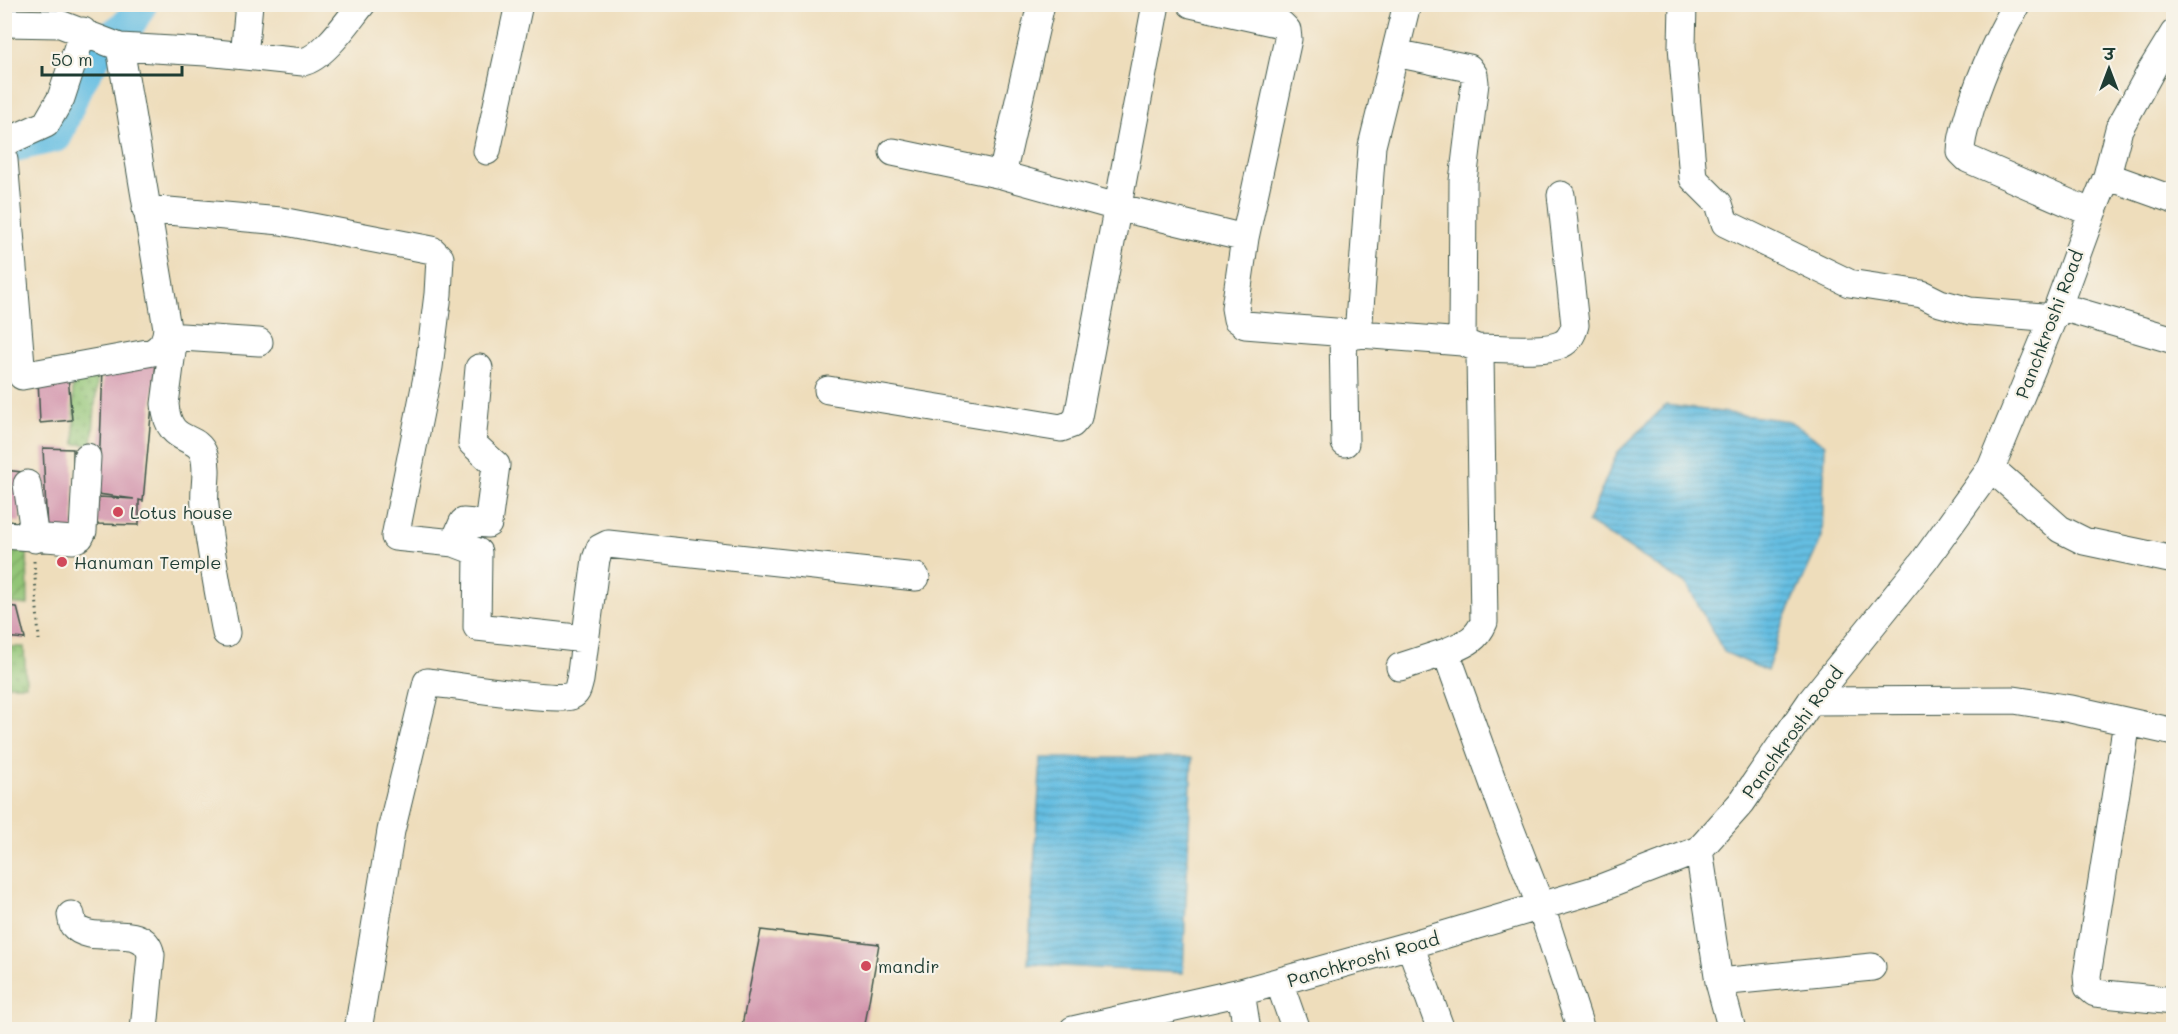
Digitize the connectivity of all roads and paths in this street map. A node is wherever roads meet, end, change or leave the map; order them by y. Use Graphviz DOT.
graph roads {
  1 [pos="249,4"];
  2 [pos="362,4"];
  3 [pos="519,4"];
  4 [pos="1041,4"];
  5 [pos="1156,4"];
  6 [pos="1191,4"];
  7 [pos="1407,4"];
  8 [pos="1683,4"];
  9 [pos="2017,4"];
  10 [pos="4,23"];
  11 [pos="2174,33"];
  12 [pos="103,40"];
  13 [pos="1395,53"];
  14 [pos="243,56"];
  15 [pos="2162,73"];
  16 [pos="4,143"];
  17 [pos="486,151"];
  18 [pos="893,152"];
  19 [pos="4,160"];
  20 [pos="1002,175"];
  21 [pos="2107,176"];
  22 [pos="1561,195"];
  23 [pos="2174,200"];
  24 [pos="1116,207"];
  25 [pos="146,209"];
  26 [pos="2092,213"];
  27 [pos="1245,238"];
  28 [pos="2056,312"];
  29 [pos="1351,334"];
  30 [pos="170,336"];
  31 [pos="2174,340"];
  32 [pos="259,342"];
  33 [pos="1470,345"];
  34 [pos="479,368"];
  35 [pos="828,390"];
  36 [pos="1345,443"];
  37 [pos="87,457"];
  38 [pos="1991,468"];
  39 [pos="27,484"];
  40 [pos="4,535"];
  41 [pos="454,543"];
  42 [pos="35,549"];
  43 [pos="2174,560"];
  44 [pos="916,577"];
  45 [pos="226,633"];
  46 [pos="585,639"];
  47 [pos="39,640"];
  48 [pos="1446,652"];
  49 [pos="1400,667"];
  50 [pos="1811,701"];
  51 [pos="2127,722"];
  52 [pos="2174,732"];
  53 [pos="1699,850"];
  54 [pos="1542,907"];
  55 [pos="70,915"];
  56 [pos="1410,945"];
  57 [pos="1872,967"];
  58 [pos="1719,981"];
  59 [pos="1279,982"];
  60 [pos="1241,992"];
  61 [pos="2174,1001"];
  62 [pos="144,1029"];
  63 [pos="358,1029"];
  64 [pos="1072,1029"];
  65 [pos="1247,1029"];
  66 [pos="1296,1029"];
  67 [pos="1441,1029"];
  68 [pos="1581,1029"];
  69 [pos="1732,1029"];
  1 -- 14 [label="street"];
  2 -- 14 [label="street"];
  3 -- 17 [label="street"];
  4 -- 20 [label="street"];
  5 -- 24 [label="street"];
  6 -- 27 [label="street"];
  7 -- 13 [label="street"];
  8 -- 28 [label="street"];
  9 -- 26 [label="street"];
  10 -- 12 [label="street"];
  11 -- 15 [label="street, Panchkroshi Road"];
  12 -- 14 [label="street"];
  12 -- 16 [label="street"];
  12 -- 25 [label="street"];
  13 -- 29 [label="street"];
  13 -- 33 [label="street"];
  15 -- 21 [label="street, Panchkroshi Road"];
  18 -- 20 [label="street"];
  19 -- 30 [label="street"];
  20 -- 24 [label="street"];
  21 -- 23 [label="street"];
  21 -- 26 [label="street, Panchkroshi Road"];
  22 -- 33 [label="street"];
  24 -- 27 [label="street"];
  24 -- 35 [label="street"];
  25 -- 30 [label="street"];
  25 -- 41 [label="street"];
  26 -- 28 [label="street, Panchkroshi Road"];
  27 -- 29 [label="street"];
  28 -- 31 [label="street"];
  28 -- 38 [label="street, Panchkroshi Road"];
  29 -- 33 [label="street"];
  29 -- 36 [label="street"];
  30 -- 32 [label="street"];
  30 -- 45 [label="street"];
  33 -- 48 [label="street"];
  34 -- 41 [label="street"];
  37 -- 42 [label="street"];
  38 -- 43 [label="street"];
  38 -- 50 [label="street, Panchkroshi Road"];
  39 -- 42 [label="street"];
  40 -- 42 [label="street"];
  41 -- 46 [label="street"];
  42 -- 47 [label="path"];
  44 -- 46 [label="street"];
  46 -- 63 [label="street"];
  48 -- 49 [label="street"];
  48 -- 54 [label="street"];
  50 -- 51 [label="street"];
  50 -- 53 [label="street, Panchkroshi Road"];
  51 -- 52 [label="street"];
  51 -- 61 [label="street"];
  53 -- 54 [label="street, Panchkroshi Road"];
  53 -- 58 [label="street"];
  54 -- 56 [label="street, Panchkroshi Road"];
  54 -- 68 [label="street"];
  55 -- 62 [label="street"];
  56 -- 59 [label="street, Panchkroshi Road"];
  56 -- 67 [label="street"];
  57 -- 58 [label="street"];
  58 -- 69 [label="street"];
  59 -- 60 [label="street, Panchkroshi Road"];
  59 -- 66 [label="street"];
  60 -- 64 [label="street, Panchkroshi Road"];
  60 -- 65 [label="street"];
}
